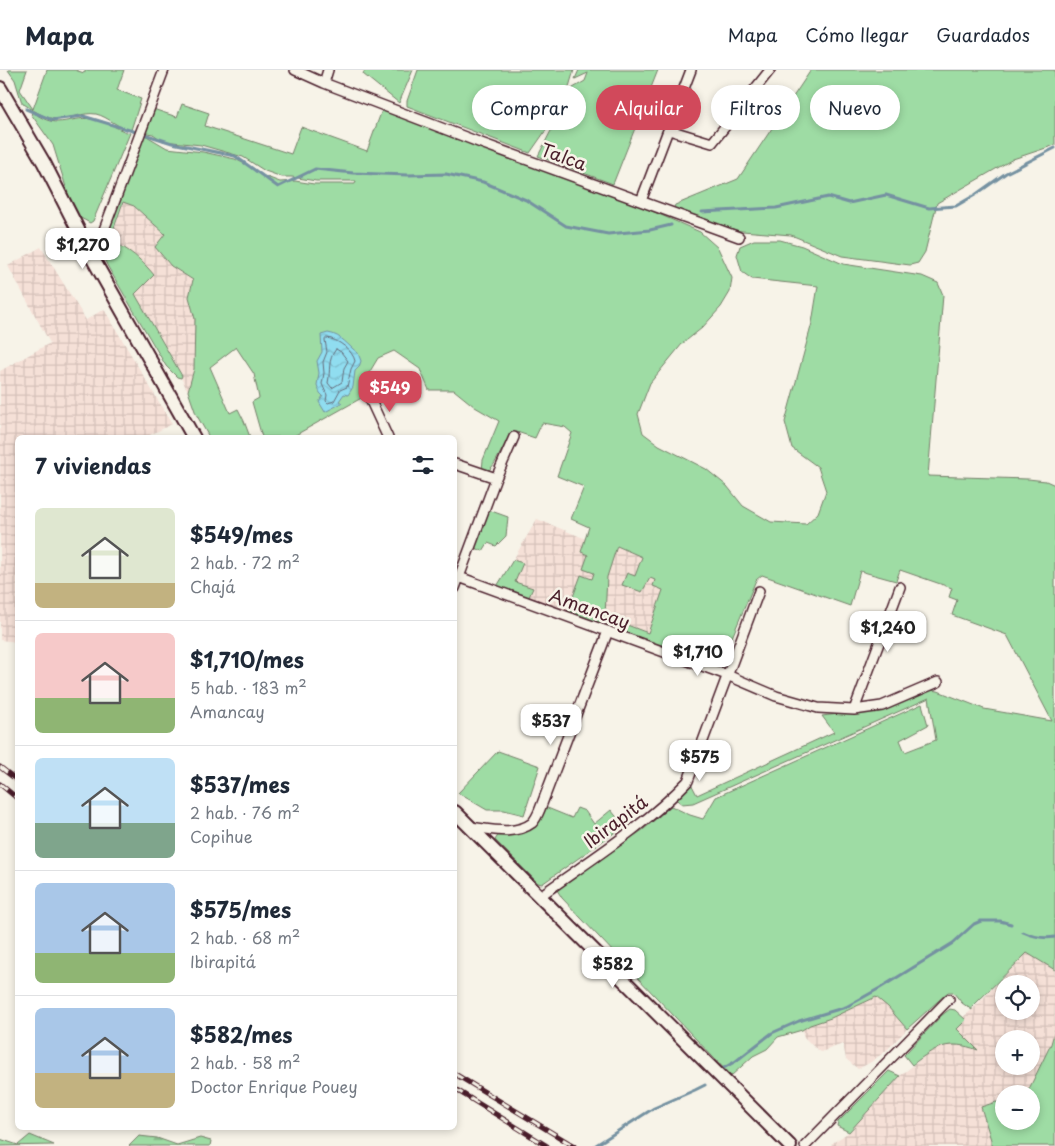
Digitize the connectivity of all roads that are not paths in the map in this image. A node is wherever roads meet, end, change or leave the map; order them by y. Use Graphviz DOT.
graph roads {
  1 [pos="164,70"];
  2 [pos="295,70"];
  3 [pos="328,70"];
  4 [pos="691,70"];
  5 [pos="770,70"];
  6 [pos="324,83"];
  7 [pos="685,85"];
  8 [pos="1,91"];
  9 [pos="668,130"];
  10 [pos="642,201"];
  11 [pos="739,237"];
  12 [pos="92,260"];
  13 [pos="370,399"];
  14 [pos="192,435"];
  15 [pos="387,435"];
  16 [pos="514,437"];
  17 [pos="457,465"];
  18 [pos="496,478"];
  19 [pos="459,577"];
  20 [pos="457,582"];
  21 [pos="900,587"];
  22 [pos="760,591"];
  23 [pos="608,632"];
  24 [pos="727,675"];
  25 [pos="938,682"];
  26 [pos="854,710"];
  27 [pos="457,814"];
  28 [pos="470,827"];
  29 [pos="540,896"];
  30 [pos="949,999"];
  31 [pos="790,1146"];
  32 [pos="805,1146"];
  1 -- 12 [label="street"];
  2 -- 6 [label="street, Talca"];
  3 -- 6 [label="street"];
  4 -- 7 [label="street"];
  5 -- 9 [label="street"];
  6 -- 10 [label="street, Talca"];
  8 -- 12 [label="street"];
  9 -- 10 [label="street"];
  10 -- 11 [label="street, Talca"];
  12 -- 14 [label="street"];
  13 -- 15 [label="street"];
  16 -- 18 [label="street"];
  17 -- 18 [label="street"];
  18 -- 19 [label="street"];
  19 -- 20 [label="street"];
  19 -- 23 [label="street, Amancay"];
  21 -- 26 [label="street"];
  22 -- 24 [label="street, Ibirapitá"];
  23 -- 24 [label="street, Amancay"];
  23 -- 28 [label="street"];
  24 -- 26 [label="street, Amancay"];
  24 -- 29 [label="street, Ibirapitá"];
  25 -- 26 [label="street, Amancay"];
  27 -- 28 [label="street"];
  28 -- 29 [label="street"];
  29 -- 31 [label="street"];
  30 -- 32 [label="street"];
}
